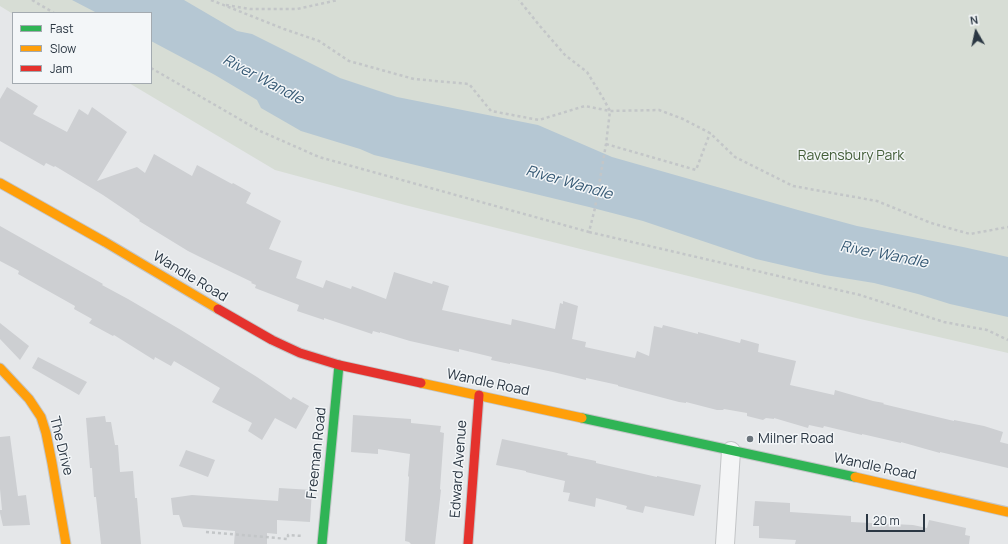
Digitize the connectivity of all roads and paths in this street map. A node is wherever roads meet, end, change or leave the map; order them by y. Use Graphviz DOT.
graph roads {
  1 [pos="32,0"];
  2 [pos="210,0"];
  3 [pos="338,0"];
  4 [pos="519,0"];
  5 [pos="222,5"];
  6 [pos="52,12"];
  7 [pos="152,69"];
  8 [pos="610,111"];
  9 [pos="710,133"];
  10 [pos="606,144"];
  11 [pos="0,183"];
  12 [pos="1008,227"];
  13 [pos="589,232"];
  14 [pos="1008,340"];
  15 [pos="339,365"];
  16 [pos="0,368"];
  17 [pos="478,395"];
  18 [pos="731,451"];
  19 [pos="1008,512"];
  20 [pos="206,532"];
  21 [pos="322,541"];
  22 [pos="66,544"];
  23 [pos="468,544"];
  24 [pos="725,544"];
  1 -- 6 [label="path"];
  2 -- 5 [label="path"];
  3 -- 5 [label="path"];
  4 -- 8 [label="path"];
  5 -- 8 [label="path"];
  7 -- 13 [label="path"];
  8 -- 9 [label="path"];
  8 -- 10 [label="path"];
  9 -- 10 [label="path"];
  9 -- 12 [label="path"];
  10 -- 13 [label="path"];
  11 -- 15 [label="street, Wandle Road"];
  13 -- 14 [label="path"];
  15 -- 17 [label="street, Wandle Road"];
  15 -- 21 [label="street, Freeman Road"];
  16 -- 22 [label="street, The Drive"];
  17 -- 18 [label="street, Wandle Road"];
  17 -- 23 [label="street, Edward Avenue"];
  18 -- 19 [label="street, Wandle Road"];
  18 -- 24 [label="street"];
  20 -- 21 [label="path"];
}
